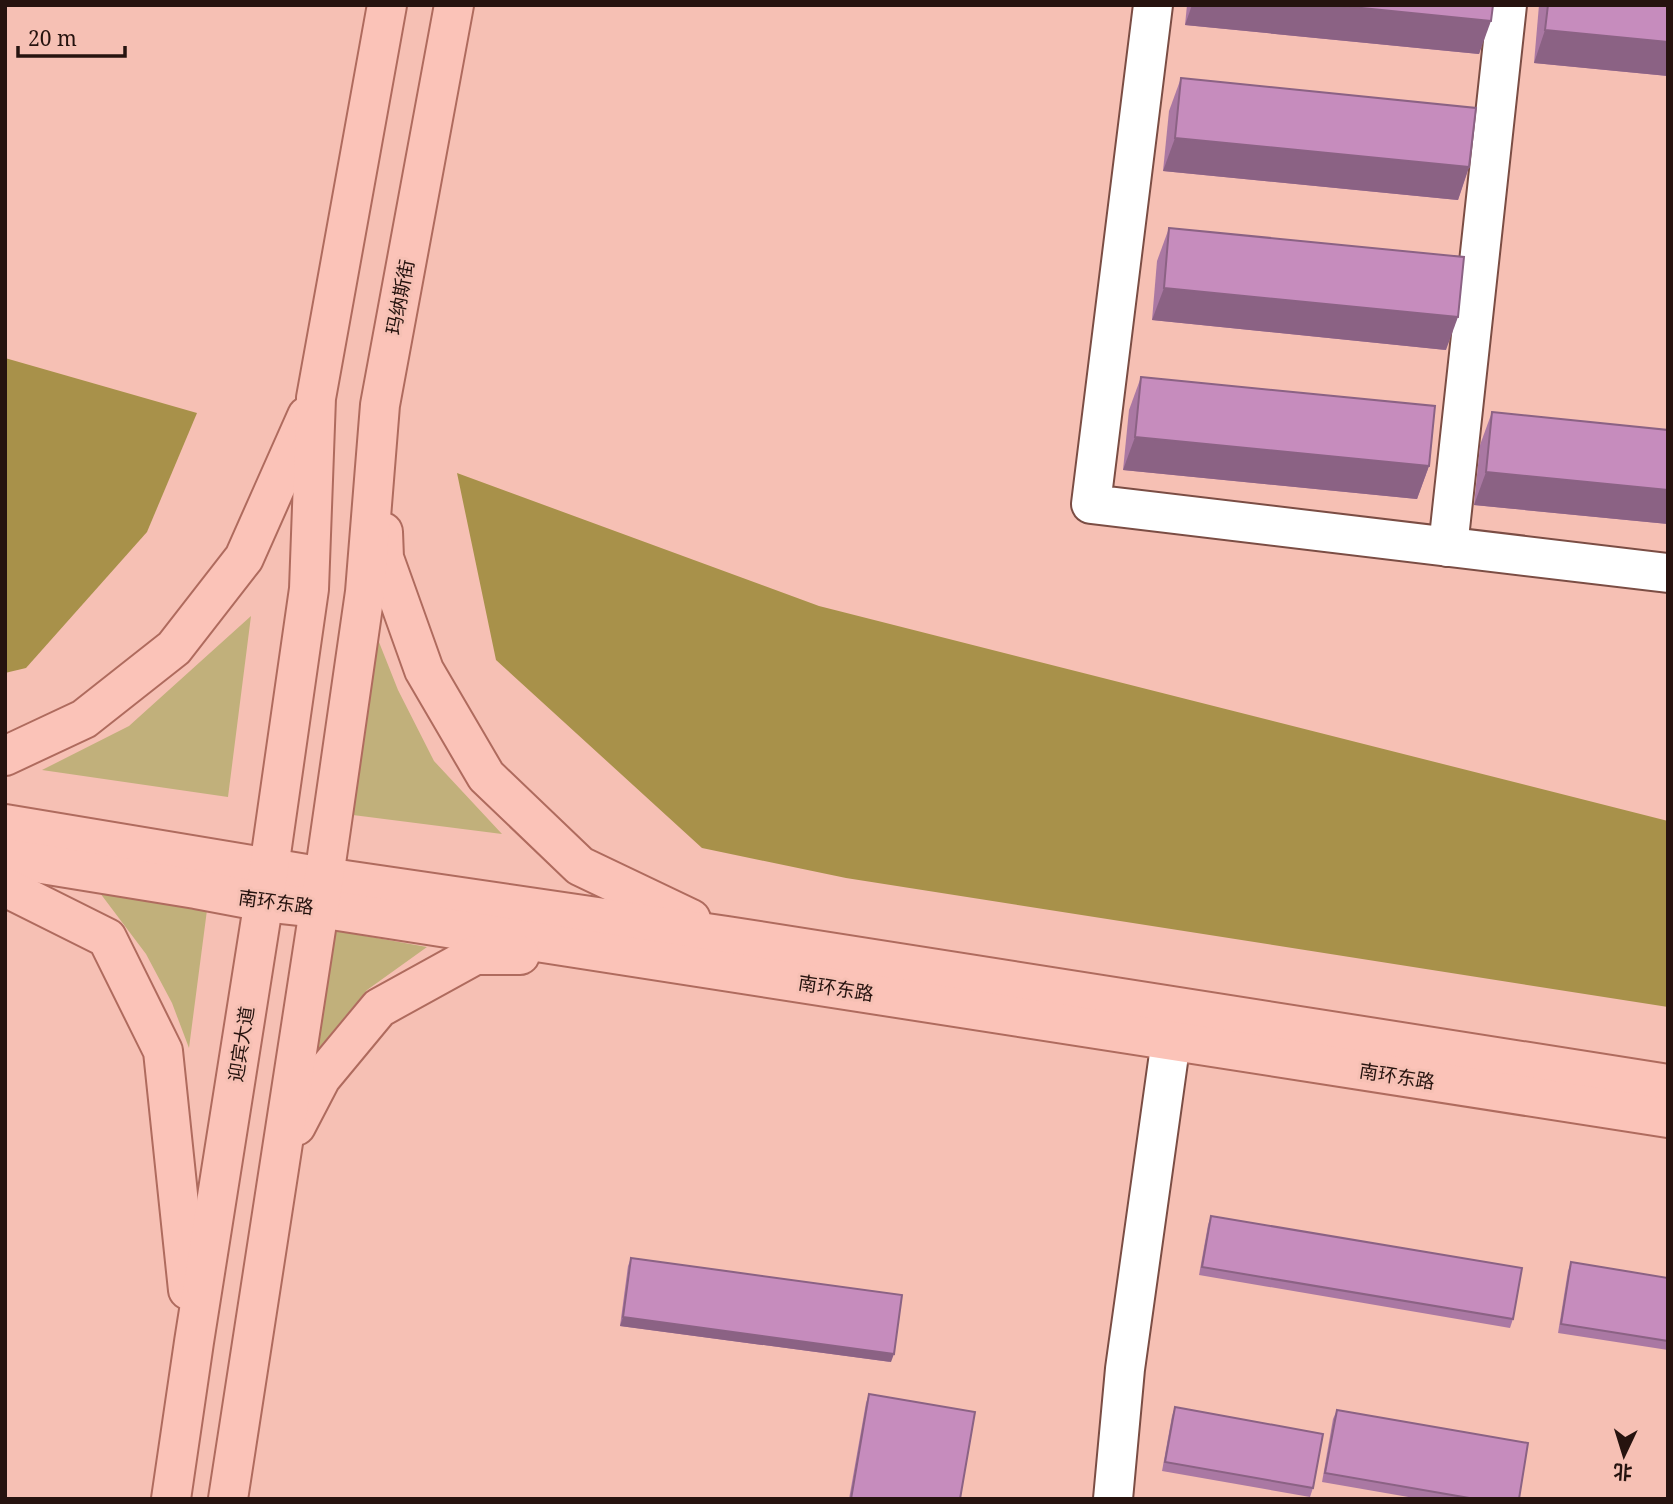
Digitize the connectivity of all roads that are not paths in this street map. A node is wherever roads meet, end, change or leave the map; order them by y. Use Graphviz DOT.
graph roads {
  1 [pos="387,5"];
  2 [pos="454,5"];
  3 [pos="1153,5"];
  4 [pos="1507,5"];
  5 [pos="316,398"];
  6 [pos="380,405"];
  7 [pos="1448,547"];
  8 [pos="1668,573"];
  9 [pos="5,756"];
  10 [pos="5,824"];
  11 [pos="5,858"];
  12 [pos="267,885"];
  13 [pos="5,887"];
  14 [pos="322,892"];
  15 [pos="727,936"];
  16 [pos="622,955"];
  17 [pos="1171,1040"];
  18 [pos="1668,1084"];
  19 [pos="1668,1118"];
  20 [pos="280,1156"];
  21 [pos="194,1342"];
  22 [pos="171,1499"];
  23 [pos="228,1499"];
  24 [pos="1113,1499"];
  1 -- 5 [label="main road"];
  2 -- 6 [label="main road, 玛纳斯街"];
  3 -- 7 [label="street"];
  4 -- 7 [label="street"];
  5 -- 9 [label="main road"];
  5 -- 12 [label="main road, 迎宾大道"];
  6 -- 14 [label="main road, 玛纳斯街"];
  6 -- 15 [label="main road"];
  7 -- 8 [label="street"];
  10 -- 12 [label="main road, 南环东路"];
  11 -- 12 [label="main road, 南环东路"];
  12 -- 14 [label="main road, 南环东路"];
  12 -- 21 [label="main road, 迎宾大道"];
  13 -- 21 [label="main road"];
  14 -- 15 [label="main road, 南环东路"];
  14 -- 16 [label="main road, 南环东路"];
  14 -- 20 [label="main road"];
  15 -- 18 [label="main road, 南环东路"];
  16 -- 17 [label="main road, 南环东路"];
  16 -- 20 [label="main road"];
  17 -- 19 [label="main road, 南环东路"];
  17 -- 24 [label="street"];
  20 -- 23 [label="main road"];
  21 -- 22 [label="main road, 迎宾大道"];
}
